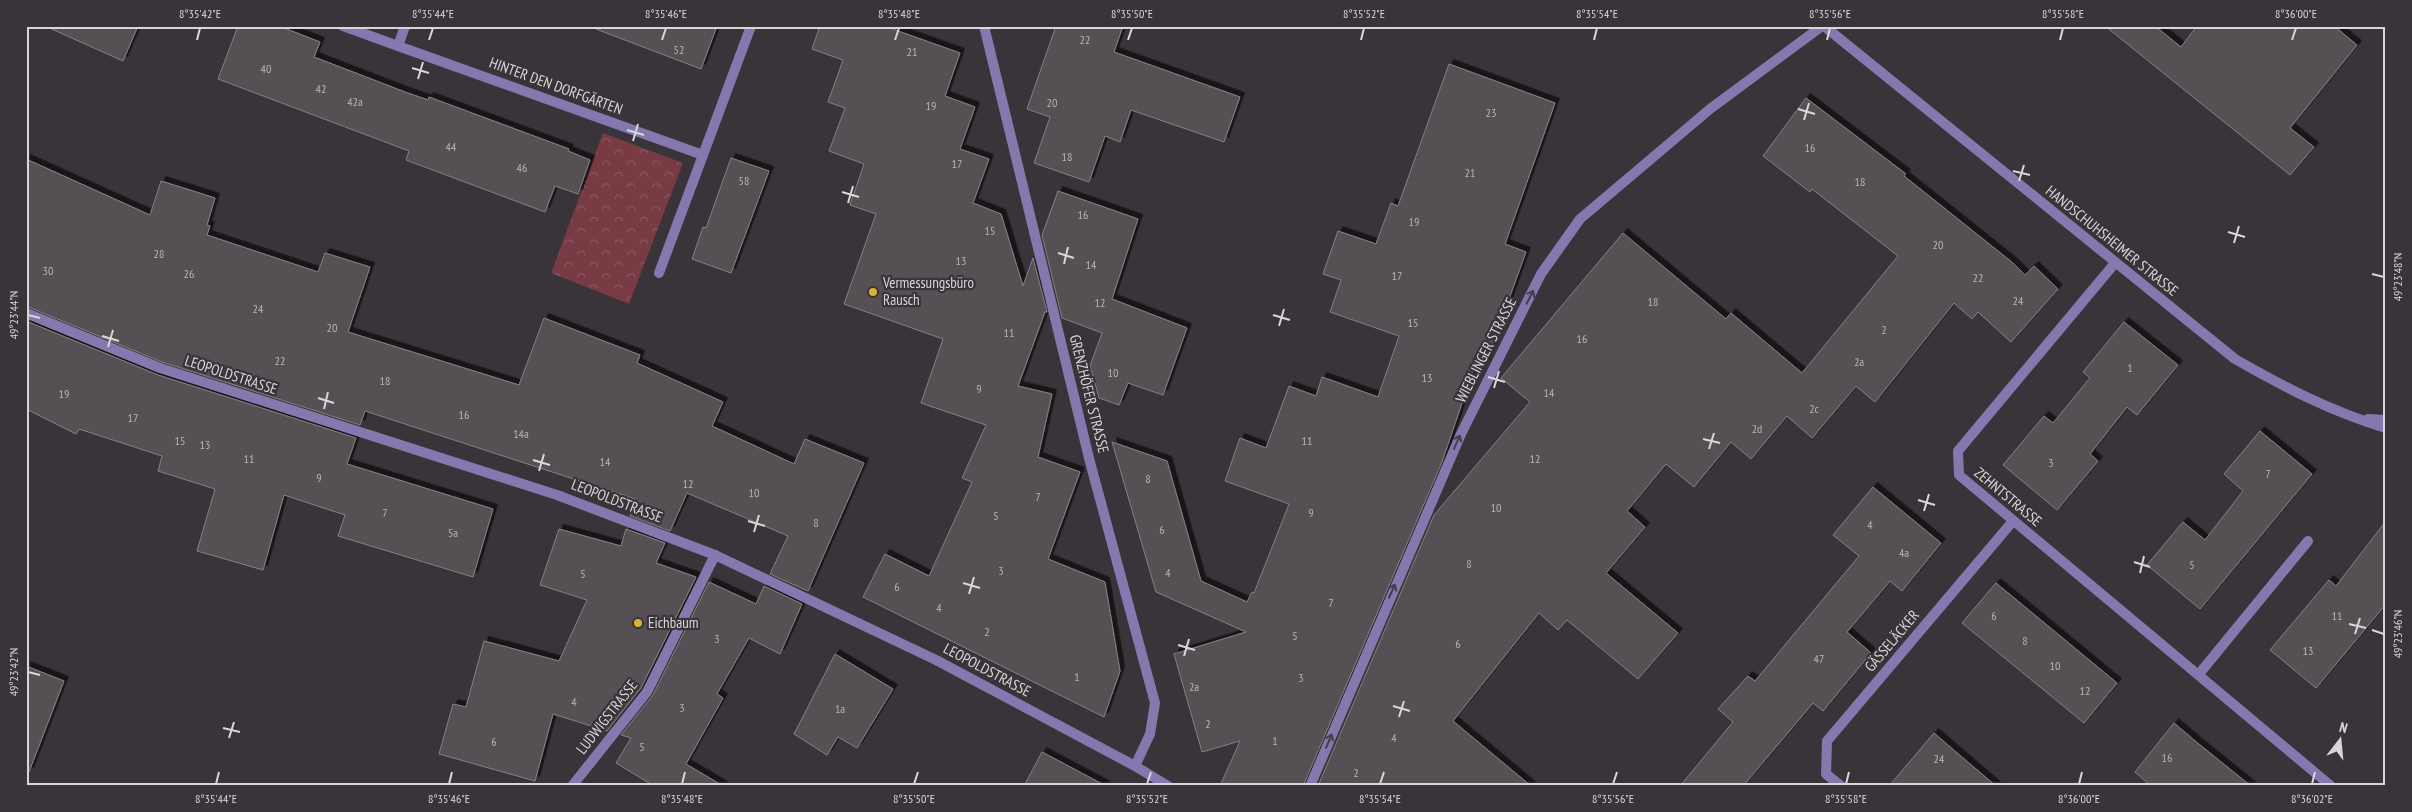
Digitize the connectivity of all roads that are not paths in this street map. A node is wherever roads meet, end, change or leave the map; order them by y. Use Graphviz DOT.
graph roads {
  1 [pos="342,26"];
  2 [pos="405,26"];
  3 [pos="751,26"];
  4 [pos="984,26"];
  5 [pos="1823,26"];
  6 [pos="398,46"];
  7 [pos="703,155"];
  8 [pos="2115,262"];
  9 [pos="659,273"];
  10 [pos="26,313"];
  11 [pos="2350,417"];
  12 [pos="2386,420"];
  13 [pos="2386,428"];
  14 [pos="2013,521"];
  15 [pos="2308,541"];
  16 [pos="715,555"];
  17 [pos="2199,674"];
  18 [pos="1135,766"];
  19 [pos="572,786"];
  20 [pos="1168,786"];
  21 [pos="1310,786"];
  22 [pos="1841,786"];
  23 [pos="2331,786"];
  1 -- 6 [label="street, HINTER DEN DORFGÄRTEN"];
  2 -- 6 [label="street"];
  3 -- 7 [label="street"];
  4 -- 18 [label="street, GRENZHÖFER STRASSE"];
  5 -- 8 [label="street, HANDSCHUHSHEIMER STRASSE"];
  21 -- 5 [label="street, WIEBLINGER STRASSE, one-way"];
  6 -- 7 [label="street, HINTER DEN DORFGÄRTEN"];
  7 -- 9 [label="street"];
  8 -- 11 [label="street, HANDSCHUHSHEIMER STRASSE"];
  8 -- 14 [label="street, ZEHNTSTRASSE"];
  10 -- 16 [label="street, LEOPOLDSTRASSE"];
  11 -- 12 [label="street, HANDSCHUHSHEIMER STRASSE"];
  11 -- 13 [label="street, HANDSCHUHSHEIMER STRASSE"];
  14 -- 17 [label="street, ZEHNTSTRASSE"];
  14 -- 22 [label="street, GÄSSELÄCKER"];
  15 -- 17 [label="street"];
  16 -- 18 [label="street, LEOPOLDSTRASSE"];
  16 -- 19 [label="street, LUDWIGSTRASSE"];
  17 -- 23 [label="street, ZEHNTSTRASSE"];
  18 -- 20 [label="street, LEOPOLDSTRASSE"];
}
